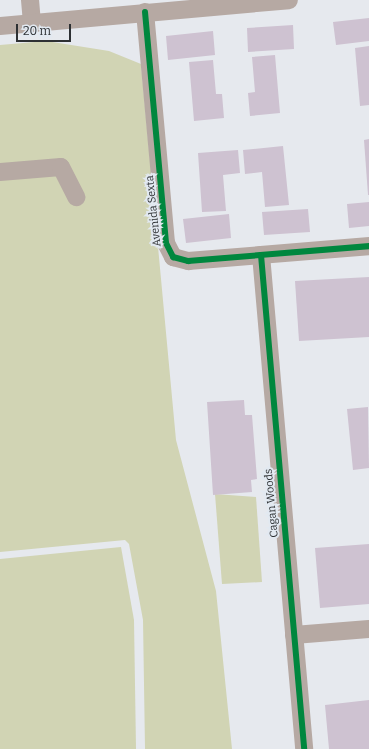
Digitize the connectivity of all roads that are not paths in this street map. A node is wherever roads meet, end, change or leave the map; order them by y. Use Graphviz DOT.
graph roads {
  1 [pos="30,0"];
  2 [pos="289,0"];
  3 [pos="145,12"];
  4 [pos="32,23"];
  5 [pos="0,26"];
  6 [pos="0,172"];
  7 [pos="76,197"];
  8 [pos="369,246"];
  9 [pos="260,255"];
  10 [pos="369,629"];
  11 [pos="294,635"];
  12 [pos="304,749"];
  1 -- 4 [label="street"];
  2 -- 3 [label="street"];
  3 -- 4 [label="street"];
  3 -- 9 [label="street, Avenida Sexta"];
  4 -- 5 [label="street"];
  6 -- 7 [label="street"];
  8 -- 9 [label="street, Avenida Sexta"];
  9 -- 11 [label="street, Cagan Woods"];
  10 -- 11 [label="street"];
  11 -- 12 [label="street, Cagan Woods"];
}
